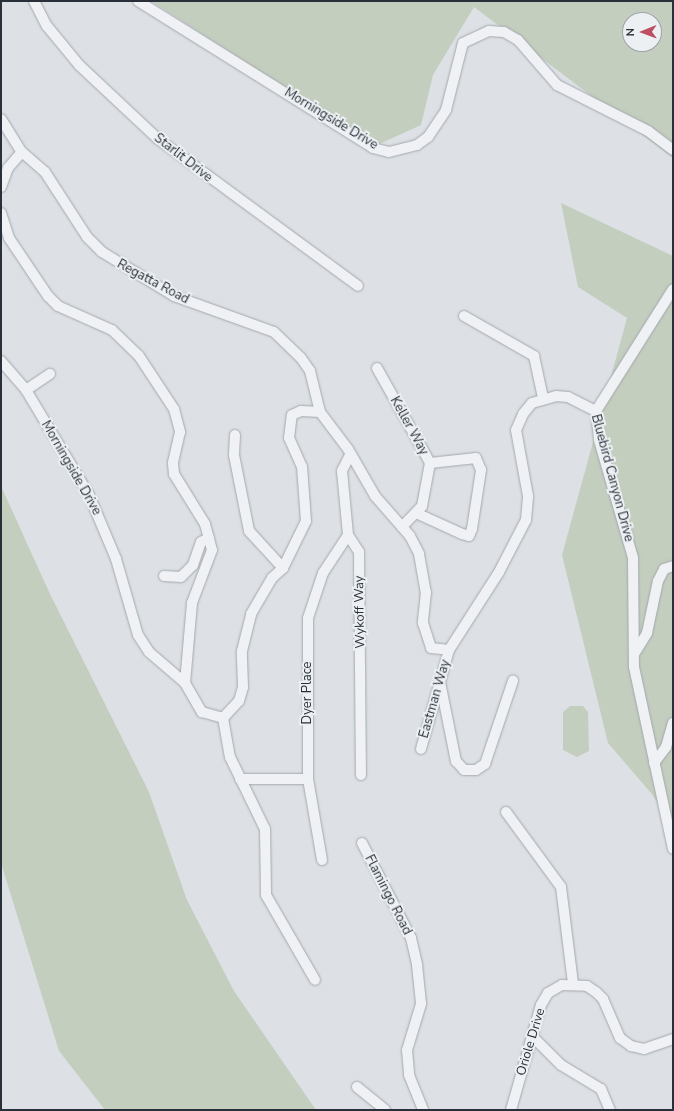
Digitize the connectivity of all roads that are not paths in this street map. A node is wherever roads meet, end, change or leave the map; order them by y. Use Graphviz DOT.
graph roads {
  1 [pos="34,1"];
  2 [pos="138,1"];
  3 [pos="1,119"];
  4 [pos="673,150"];
  5 [pos="22,152"];
  6 [pos="1,187"];
  7 [pos="1,213"];
  8 [pos="358,286"];
  9 [pos="673,290"];
  10 [pos="464,316"];
  11 [pos="1,361"];
  12 [pos="377,368"];
  13 [pos="50,374"];
  14 [pos="26,390"];
  15 [pos="543,398"];
  16 [pos="596,411"];
  17 [pos="320,412"];
  18 [pos="235,435"];
  19 [pos="350,455"];
  20 [pos="430,463"];
  21 [pos="416,513"];
  22 [pos="402,527"];
  23 [pos="348,536"];
  24 [pos="209,538"];
  25 [pos="673,566"];
  26 [pos="283,568"];
  27 [pos="164,576"];
  28 [pos="449,650"];
  29 [pos="634,654"];
  30 [pos="513,681"];
  31 [pos="440,682"];
  32 [pos="185,683"];
  33 [pos="223,718"];
  34 [pos="673,723"];
  35 [pos="420,749"];
  36 [pos="654,763"];
  37 [pos="362,775"];
  38 [pos="240,779"];
  39 [pos="308,779"];
  40 [pos="506,812"];
  41 [pos="362,843"];
  42 [pos="673,849"];
  43 [pos="322,860"];
  44 [pos="315,980"];
  45 [pos="573,984"];
  46 [pos="532,1036"];
  47 [pos="673,1039"];
  48 [pos="356,1087"];
  49 [pos="385,1110"];
  50 [pos="423,1110"];
  51 [pos="511,1110"];
  52 [pos="610,1110"];
  1 -- 8 [label="street, Starlit Drive"];
  2 -- 4 [label="street, Morningside Drive"];
  3 -- 5 [label="street, Regatta Road"];
  5 -- 6 [label="street"];
  5 -- 17 [label="street, Regatta Road"];
  7 -- 24 [label="street"];
  9 -- 16 [label="street"];
  10 -- 15 [label="street"];
  11 -- 14 [label="street, Morningside Drive"];
  12 -- 20 [label="street, Keller Way"];
  13 -- 14 [label="street"];
  14 -- 32 [label="street, Morningside Drive"];
  15 -- 16 [label="street, Bluebird Canyon Drive"];
  15 -- 28 [label="street"];
  16 -- 29 [label="street, Bluebird Canyon Drive"];
  17 -- 19 [label="street"];
  17 -- 26 [label="street"];
  18 -- 26 [label="street"];
  19 -- 22 [label="street"];
  19 -- 23 [label="street, Wykoff Way"];
  20 -- 21 [label="street, Keller Way"];
  20 -- 21 [label="street"];
  21 -- 22 [label="street, Keller Way"];
  22 -- 28 [label="street"];
  23 -- 37 [label="street, Wykoff Way"];
  23 -- 39 [label="street, Dyer Place"];
  24 -- 27 [label="street"];
  24 -- 32 [label="street"];
  25 -- 29 [label="street"];
  26 -- 33 [label="street"];
  28 -- 31 [label="street, Eastman Way"];
  29 -- 36 [label="street, Bluebird Canyon Drive"];
  30 -- 31 [label="street"];
  31 -- 35 [label="street, Eastman Way"];
  32 -- 33 [label="street"];
  33 -- 38 [label="street"];
  34 -- 36 [label="street"];
  36 -- 42 [label="street, Bluebird Canyon Drive"];
  38 -- 39 [label="street"];
  38 -- 44 [label="street"];
  39 -- 43 [label="street, Dyer Place"];
  40 -- 45 [label="street"];
  41 -- 50 [label="street, Flamingo Road"];
  45 -- 46 [label="street, Oriole Drive"];
  45 -- 47 [label="street"];
  46 -- 51 [label="street, Oriole Drive"];
  46 -- 52 [label="street"];
  48 -- 49 [label="street"];
}
